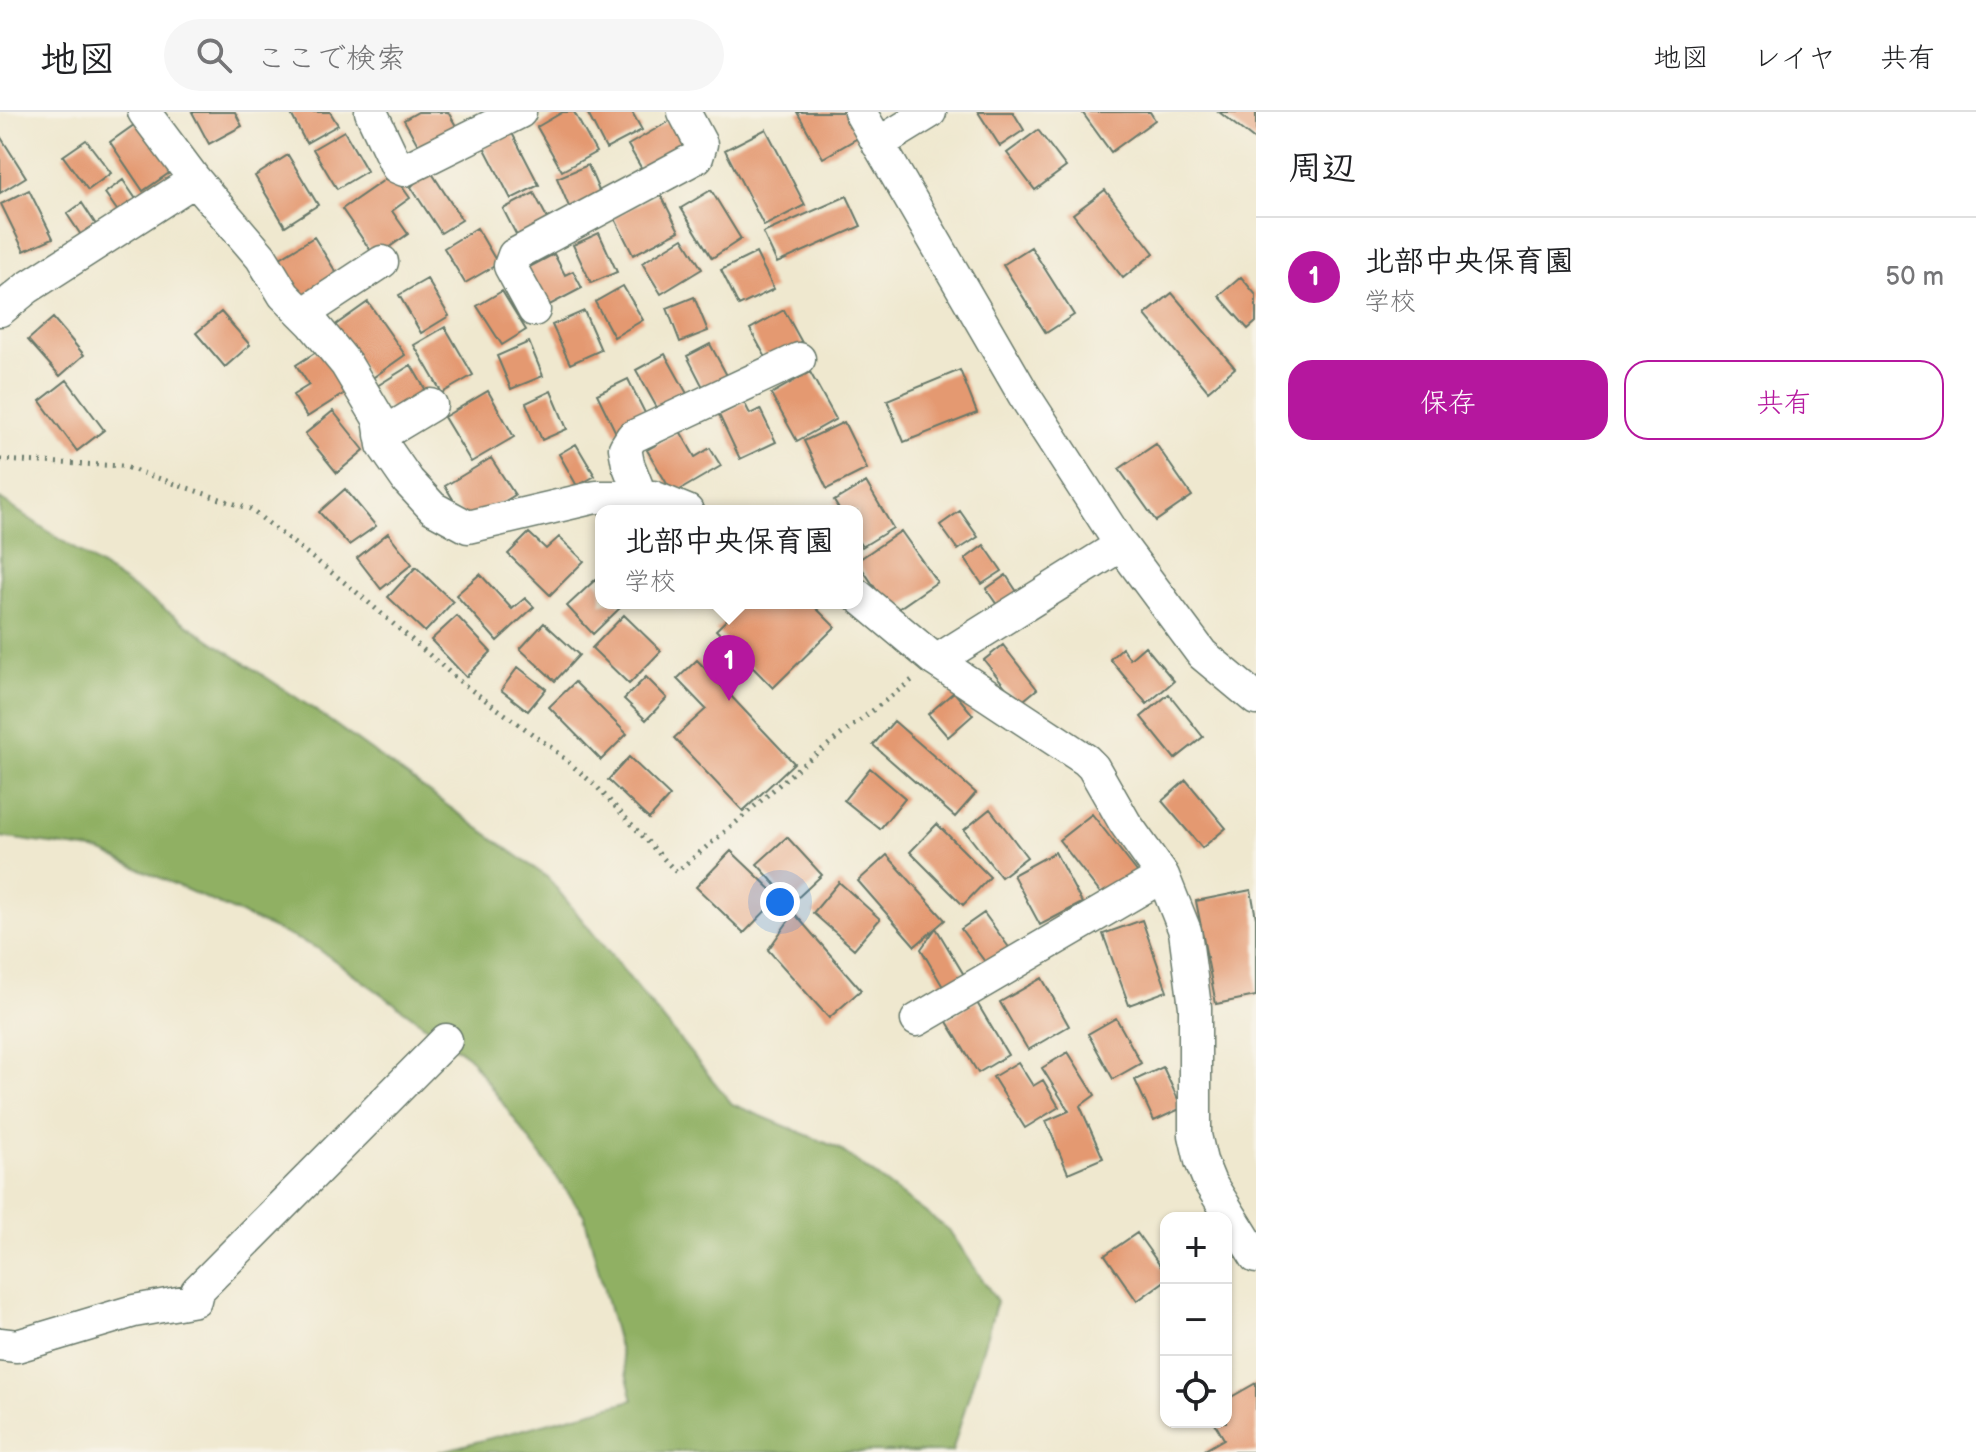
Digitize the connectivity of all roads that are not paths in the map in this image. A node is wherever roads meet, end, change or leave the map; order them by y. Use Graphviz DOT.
graph roads {
  1 [pos="144,112"];
  2 [pos="371,112"];
  3 [pos="520,112"];
  4 [pos="684,112"];
  5 [pos="860,112"];
  6 [pos="930,112"];
  7 [pos="878,144"];
  8 [pos="195,180"];
  9 [pos="382,262"];
  10 [pos="0,310"];
  11 [pos="534,310"];
  12 [pos="303,314"];
  13 [pos="799,359"];
  14 [pos="431,405"];
  15 [pos="381,435"];
  16 [pos="641,497"];
  17 [pos="672,505"];
  18 [pos="1121,545"];
  19 [pos="863,600"];
  20 [pos="936,661"];
  21 [pos="1256,699"];
  22 [pos="1163,876"];
  23 [pos="917,1020"];
  24 [pos="446,1040"];
  25 [pos="1256,1257"];
  26 [pos="0,1344"];
  1 -- 8 [label="street"];
  2 -- 3 [label="street"];
  4 -- 11 [label="street"];
  5 -- 7 [label="street"];
  6 -- 7 [label="street"];
  7 -- 18 [label="street"];
  8 -- 10 [label="street"];
  8 -- 12 [label="street"];
  9 -- 12 [label="street"];
  12 -- 15 [label="street"];
  13 -- 16 [label="street"];
  14 -- 15 [label="street"];
  15 -- 16 [label="street"];
  16 -- 17 [label="street"];
  18 -- 20 [label="street"];
  18 -- 21 [label="street"];
  19 -- 20 [label="street"];
  20 -- 22 [label="street"];
  22 -- 23 [label="street"];
  22 -- 25 [label="street"];
  24 -- 26 [label="street"];
}
